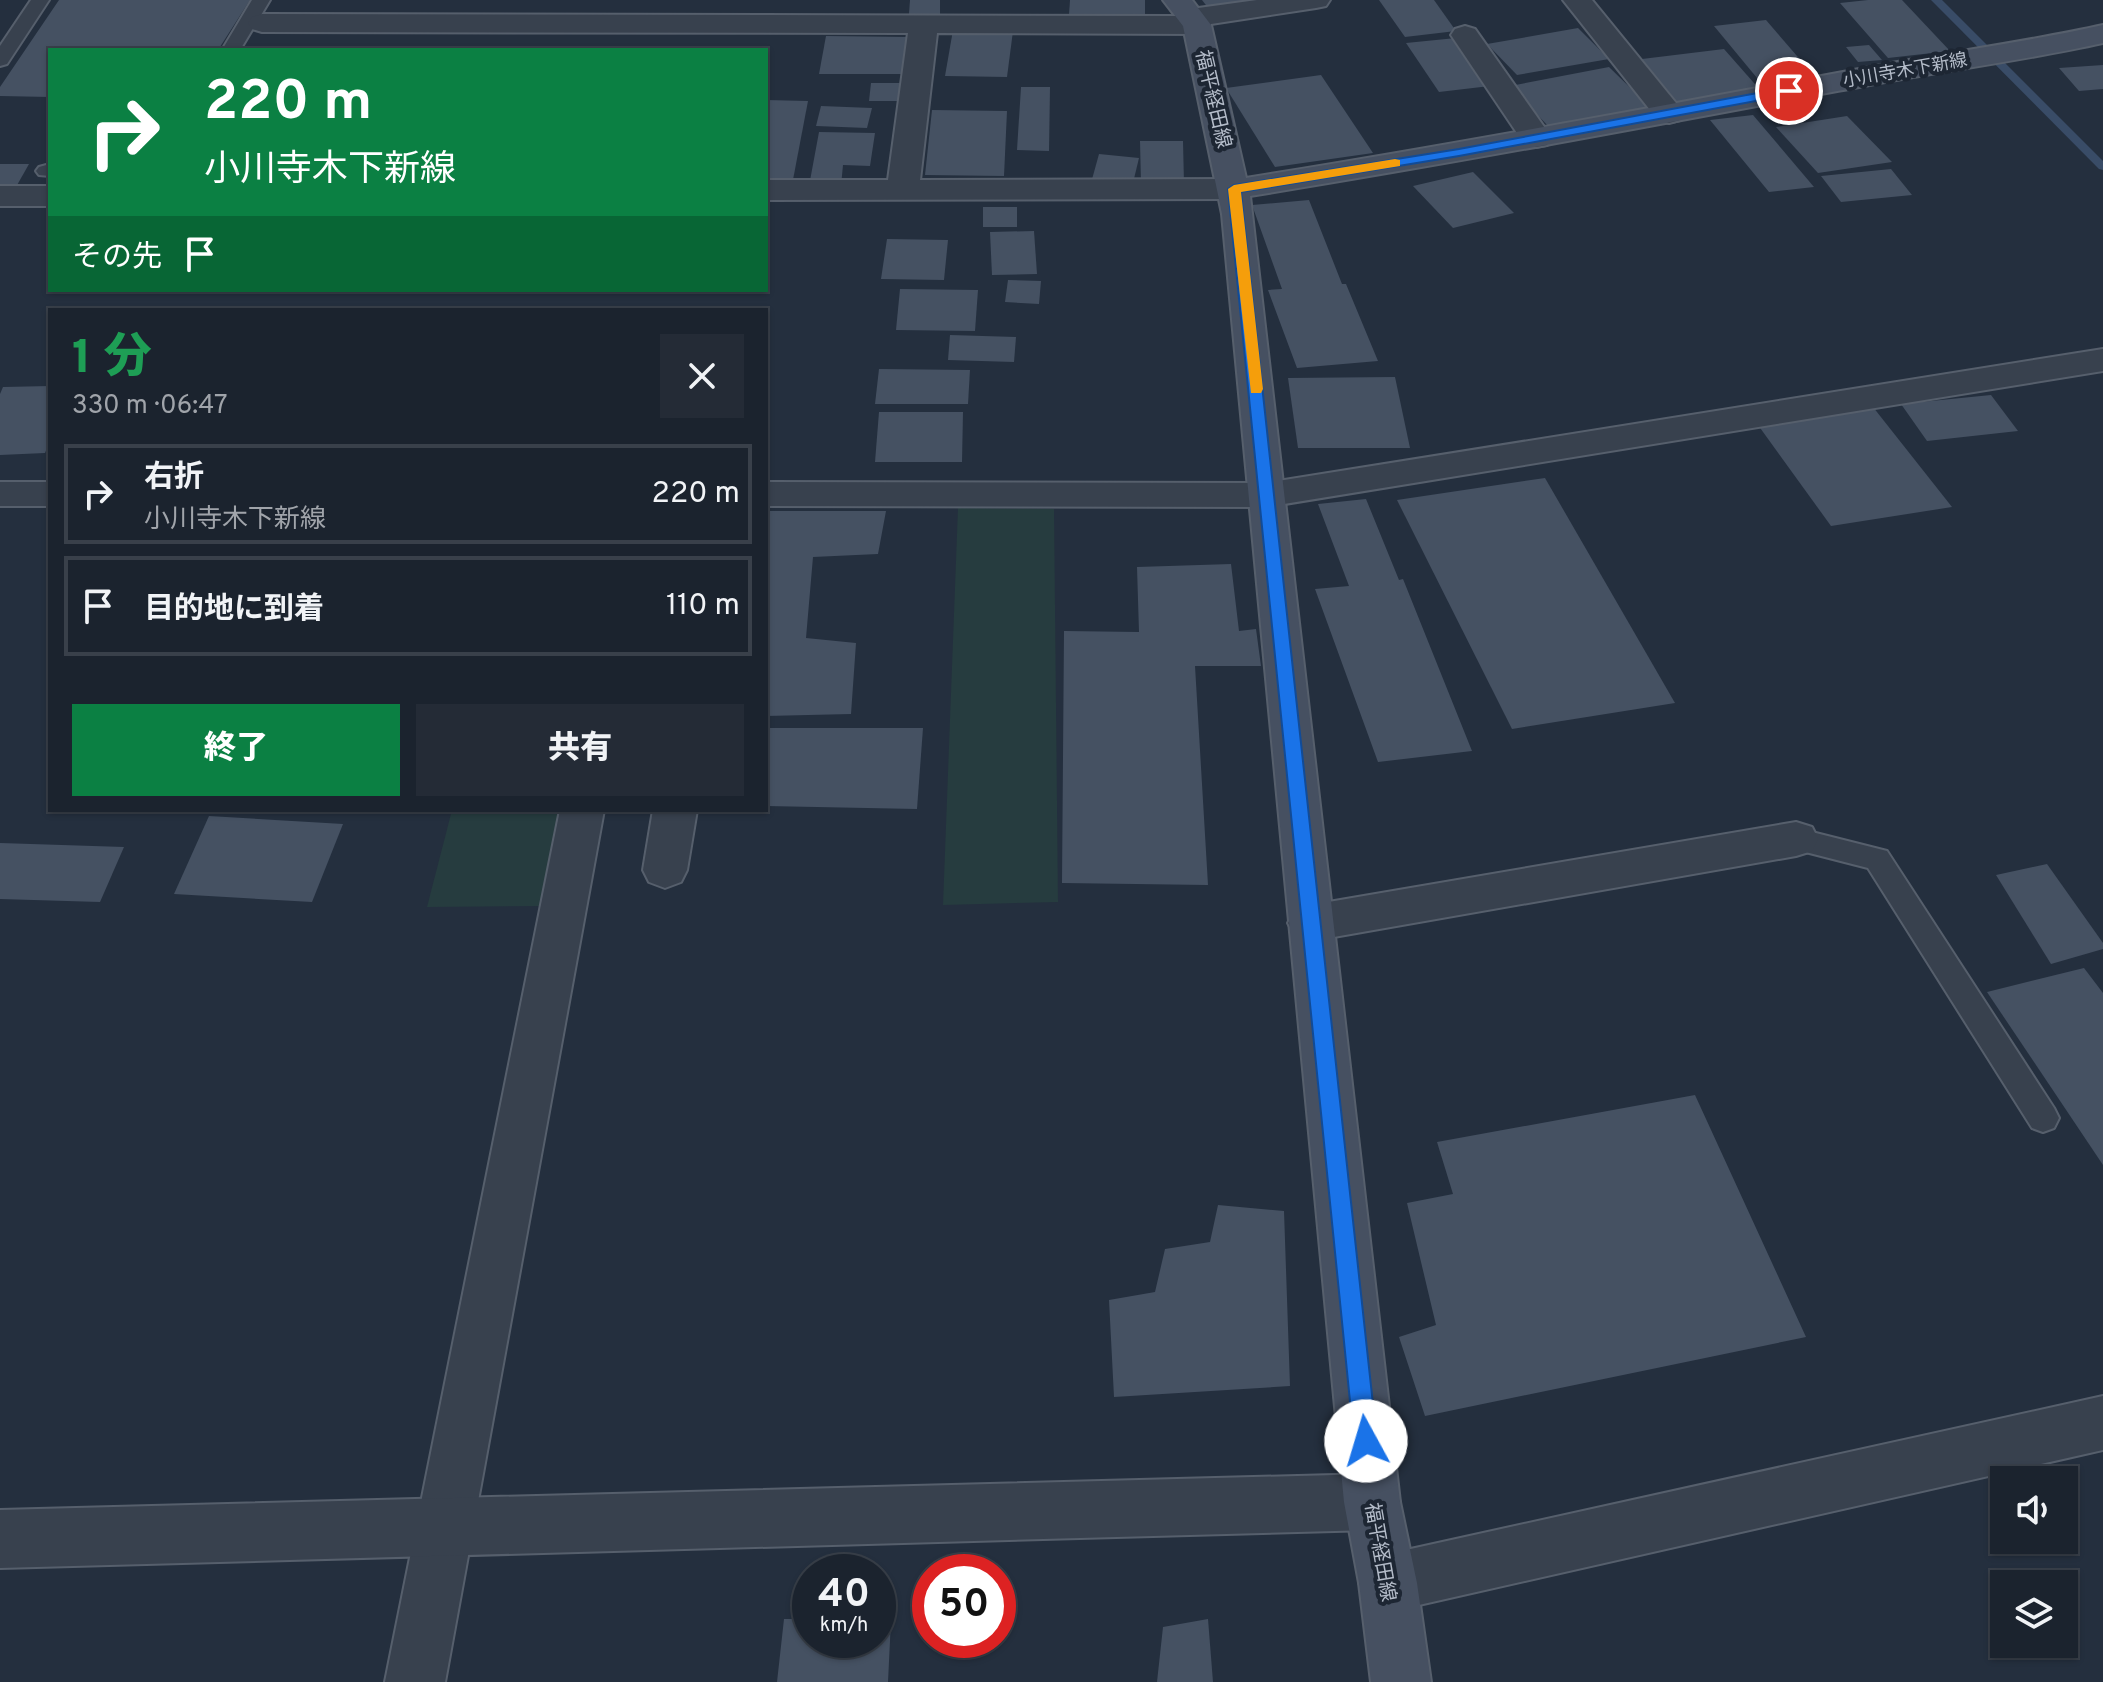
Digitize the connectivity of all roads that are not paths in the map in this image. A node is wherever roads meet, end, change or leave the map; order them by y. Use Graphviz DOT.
graph roads {
  1 [pos="40,0"];
  2 [pos="1316,0"];
  3 [pos="1577,0"];
  4 [pos="973,11"];
  5 [pos="261,12"];
  6 [pos="1188,14"];
  7 [pos="924,24"];
  8 [pos="2103,34"];
  9 [pos="1465,35"];
  10 [pos="233,48"];
  11 [pos="0,60"];
  12 [pos="1669,114"];
  13 [pos="1536,138"];
  14 [pos="48,179"];
  15 [pos="903,188"];
  16 [pos="1234,189"];
  17 [pos="768,190"];
  18 [pos="0,196"];
  19 [pos="2103,360"];
  20 [pos="0,494"];
  21 [pos="48,494"];
  22 [pos="768,494"];
  23 [pos="1266,495"];
  24 [pos="582,812"];
  25 [pos="675,812"];
  26 [pos="1796,839"];
  27 [pos="665,870"];
  28 [pos="1311,923"];
  29 [pos="2043,1118"];
  30 [pos="2103,1423"];
  31 [pos="1372,1502"];
  32 [pos="447,1527"];
  33 [pos="0,1539"];
  34 [pos="1388,1583"];
  35 [pos="415,1682"];
  36 [pos="1401,1682"];
  1 -- 11 [label="lane"];
  2 -- 6 [label="street"];
  3 -- 12 [label="street"];
  4 -- 6 [label="street"];
  4 -- 7 [label="street"];
  5 -- 7 [label="street"];
  5 -- 10 [label="lane"];
  6 -- 16 [label="main road, 福平経田線"];
  7 -- 15 [label="street"];
  8 -- 12 [label="main road, 小川寺木下新線"];
  9 -- 13 [label="street"];
  12 -- 13 [label="main road, 小川寺木下新線"];
  13 -- 16 [label="main road, 小川寺木下新線"];
  14 -- 18 [label="street"];
  15 -- 16 [label="street"];
  15 -- 17 [label="street"];
  16 -- 23 [label="main road, 福平経田線"];
  19 -- 23 [label="street"];
  20 -- 21 [label="street"];
  22 -- 23 [label="street"];
  23 -- 28 [label="main road, 福平経田線"];
  24 -- 32 [label="street"];
  25 -- 27 [label="street"];
  26 -- 28 [label="street"];
  26 -- 29 [label="lane"];
  28 -- 31 [label="main road, 福平経田線"];
  30 -- 34 [label="street"];
  31 -- 32 [label="street"];
  31 -- 34 [label="main road, 福平経田線"];
  32 -- 33 [label="street"];
  32 -- 35 [label="street"];
  34 -- 36 [label="main road, 福平経田線"];
}
